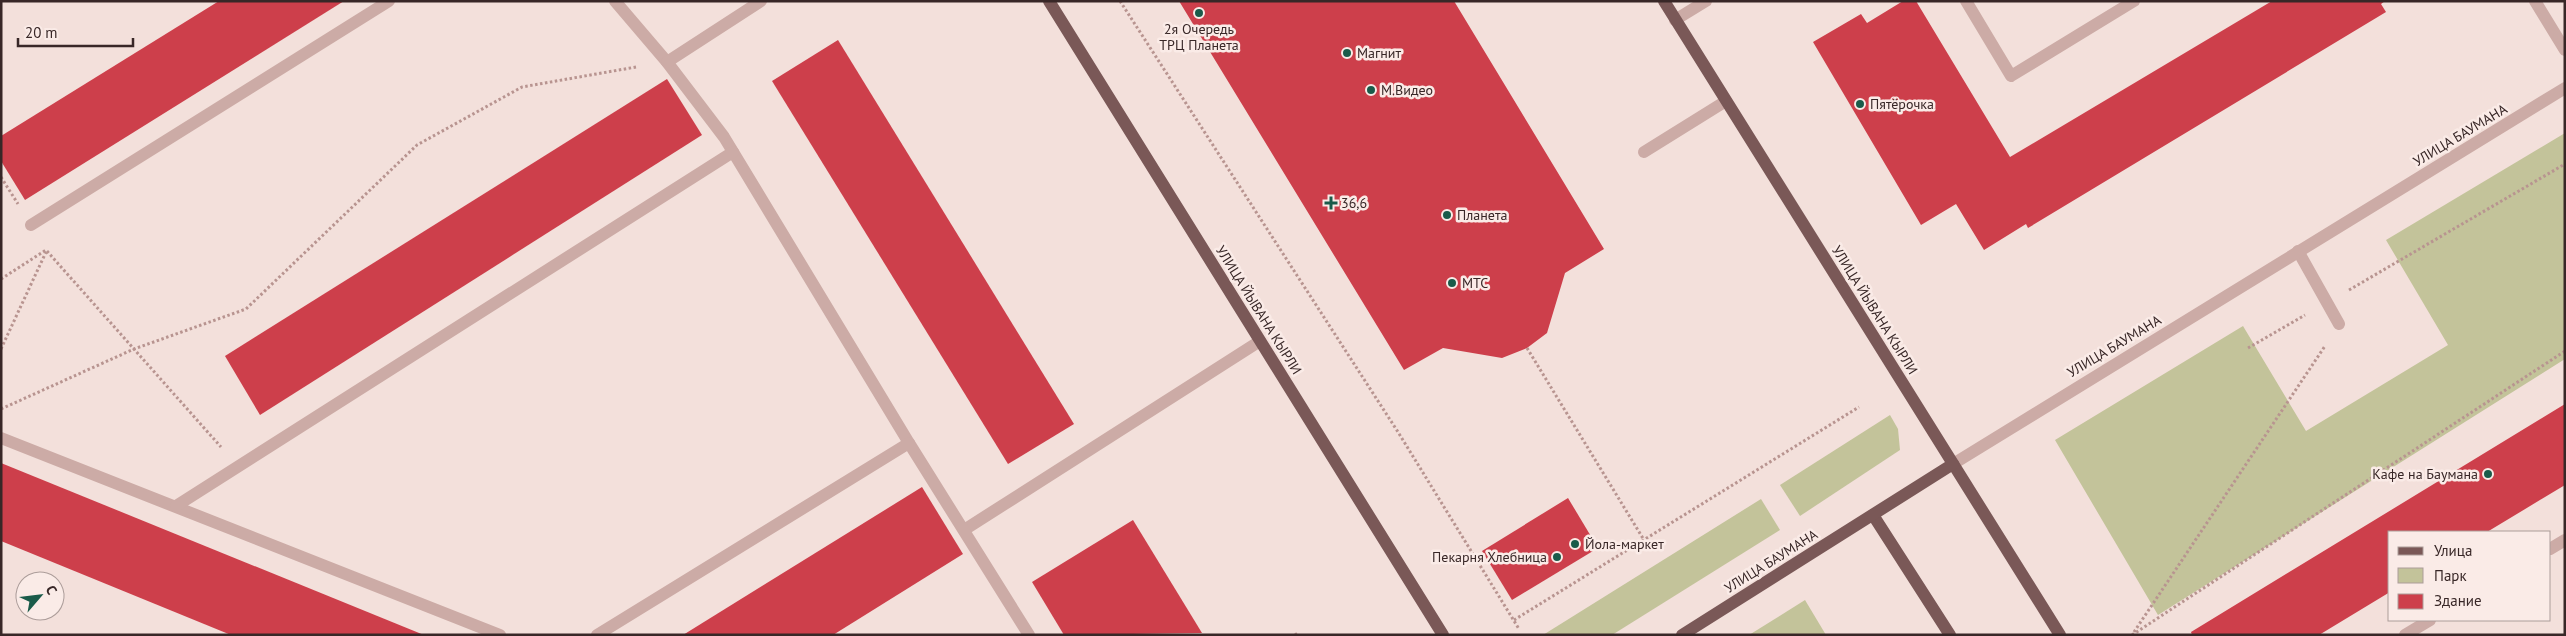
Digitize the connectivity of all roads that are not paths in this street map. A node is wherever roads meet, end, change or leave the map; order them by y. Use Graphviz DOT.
graph roads {
  1 [pos="389,1"];
  2 [pos="615,1"];
  3 [pos="761,1"];
  4 [pos="1049,1"];
  5 [pos="1664,1"];
  6 [pos="1706,1"];
  7 [pos="1966,1"];
  8 [pos="2134,1"];
  9 [pos="2535,1"];
  10 [pos="1675,20"];
  11 [pos="2565,50"];
  12 [pos="667,62"];
  13 [pos="2565,88"];
  14 [pos="1726,101"];
  15 [pos="734,152"];
  16 [pos="1644,152"];
  17 [pos="31,225"];
  18 [pos="2298,252"];
  19 [pos="2339,324"];
  20 [pos="1260,341"];
  21 [pos="1,438"];
  22 [pos="909,443"];
  23 [pos="1953,464"];
  24 [pos="176,506"];
  25 [pos="1873,515"];
  26 [pos="964,530"];
  27 [pos="2565,540"];
  28 [pos="2551,547"];
  29 [pos="2428,621"];
  30 [pos="500,635"];
  31 [pos="597,635"];
  32 [pos="1029,635"];
  33 [pos="1443,635"];
  34 [pos="1682,635"];
  35 [pos="1950,635"];
  36 [pos="2060,635"];
  37 [pos="2405,635"];
  1 -- 17 [label="street"];
  2 -- 12 [label="street"];
  3 -- 12 [label="street"];
  4 -- 20 [label="main road, УЛИЦА ЙЫВАНА КЫРЛИ"];
  5 -- 10 [label="main road, УЛИЦА ЙЫВАНА КЫРЛИ"];
  6 -- 10 [label="street"];
  7 -- 8 [label="street"];
  9 -- 11 [label="street"];
  10 -- 14 [label="main road, УЛИЦА ЙЫВАНА КЫРЛИ"];
  12 -- 15 [label="street"];
  13 -- 18 [label="street, УЛИЦА БАУМАНА"];
  14 -- 16 [label="street"];
  14 -- 23 [label="main road, УЛИЦА ЙЫВАНА КЫРЛИ"];
  15 -- 22 [label="street"];
  15 -- 24 [label="street"];
  18 -- 19 [label="street"];
  18 -- 23 [label="street, УЛИЦА БАУМАНА"];
  20 -- 26 [label="street"];
  20 -- 33 [label="main road, УЛИЦА ЙЫВАНА КЫРЛИ"];
  21 -- 24 [label="street"];
  22 -- 26 [label="street"];
  22 -- 31 [label="street"];
  23 -- 25 [label="main road, УЛИЦА БАУМАНА"];
  23 -- 36 [label="main road, УЛИЦА ЙЫВАНА КЫРЛИ"];
  24 -- 30 [label="street"];
  25 -- 34 [label="main road, УЛИЦА БАУМАНА"];
  25 -- 35 [label="main road"];
  26 -- 32 [label="street"];
  27 -- 28 [label="street"];
  29 -- 37 [label="street"];
}
